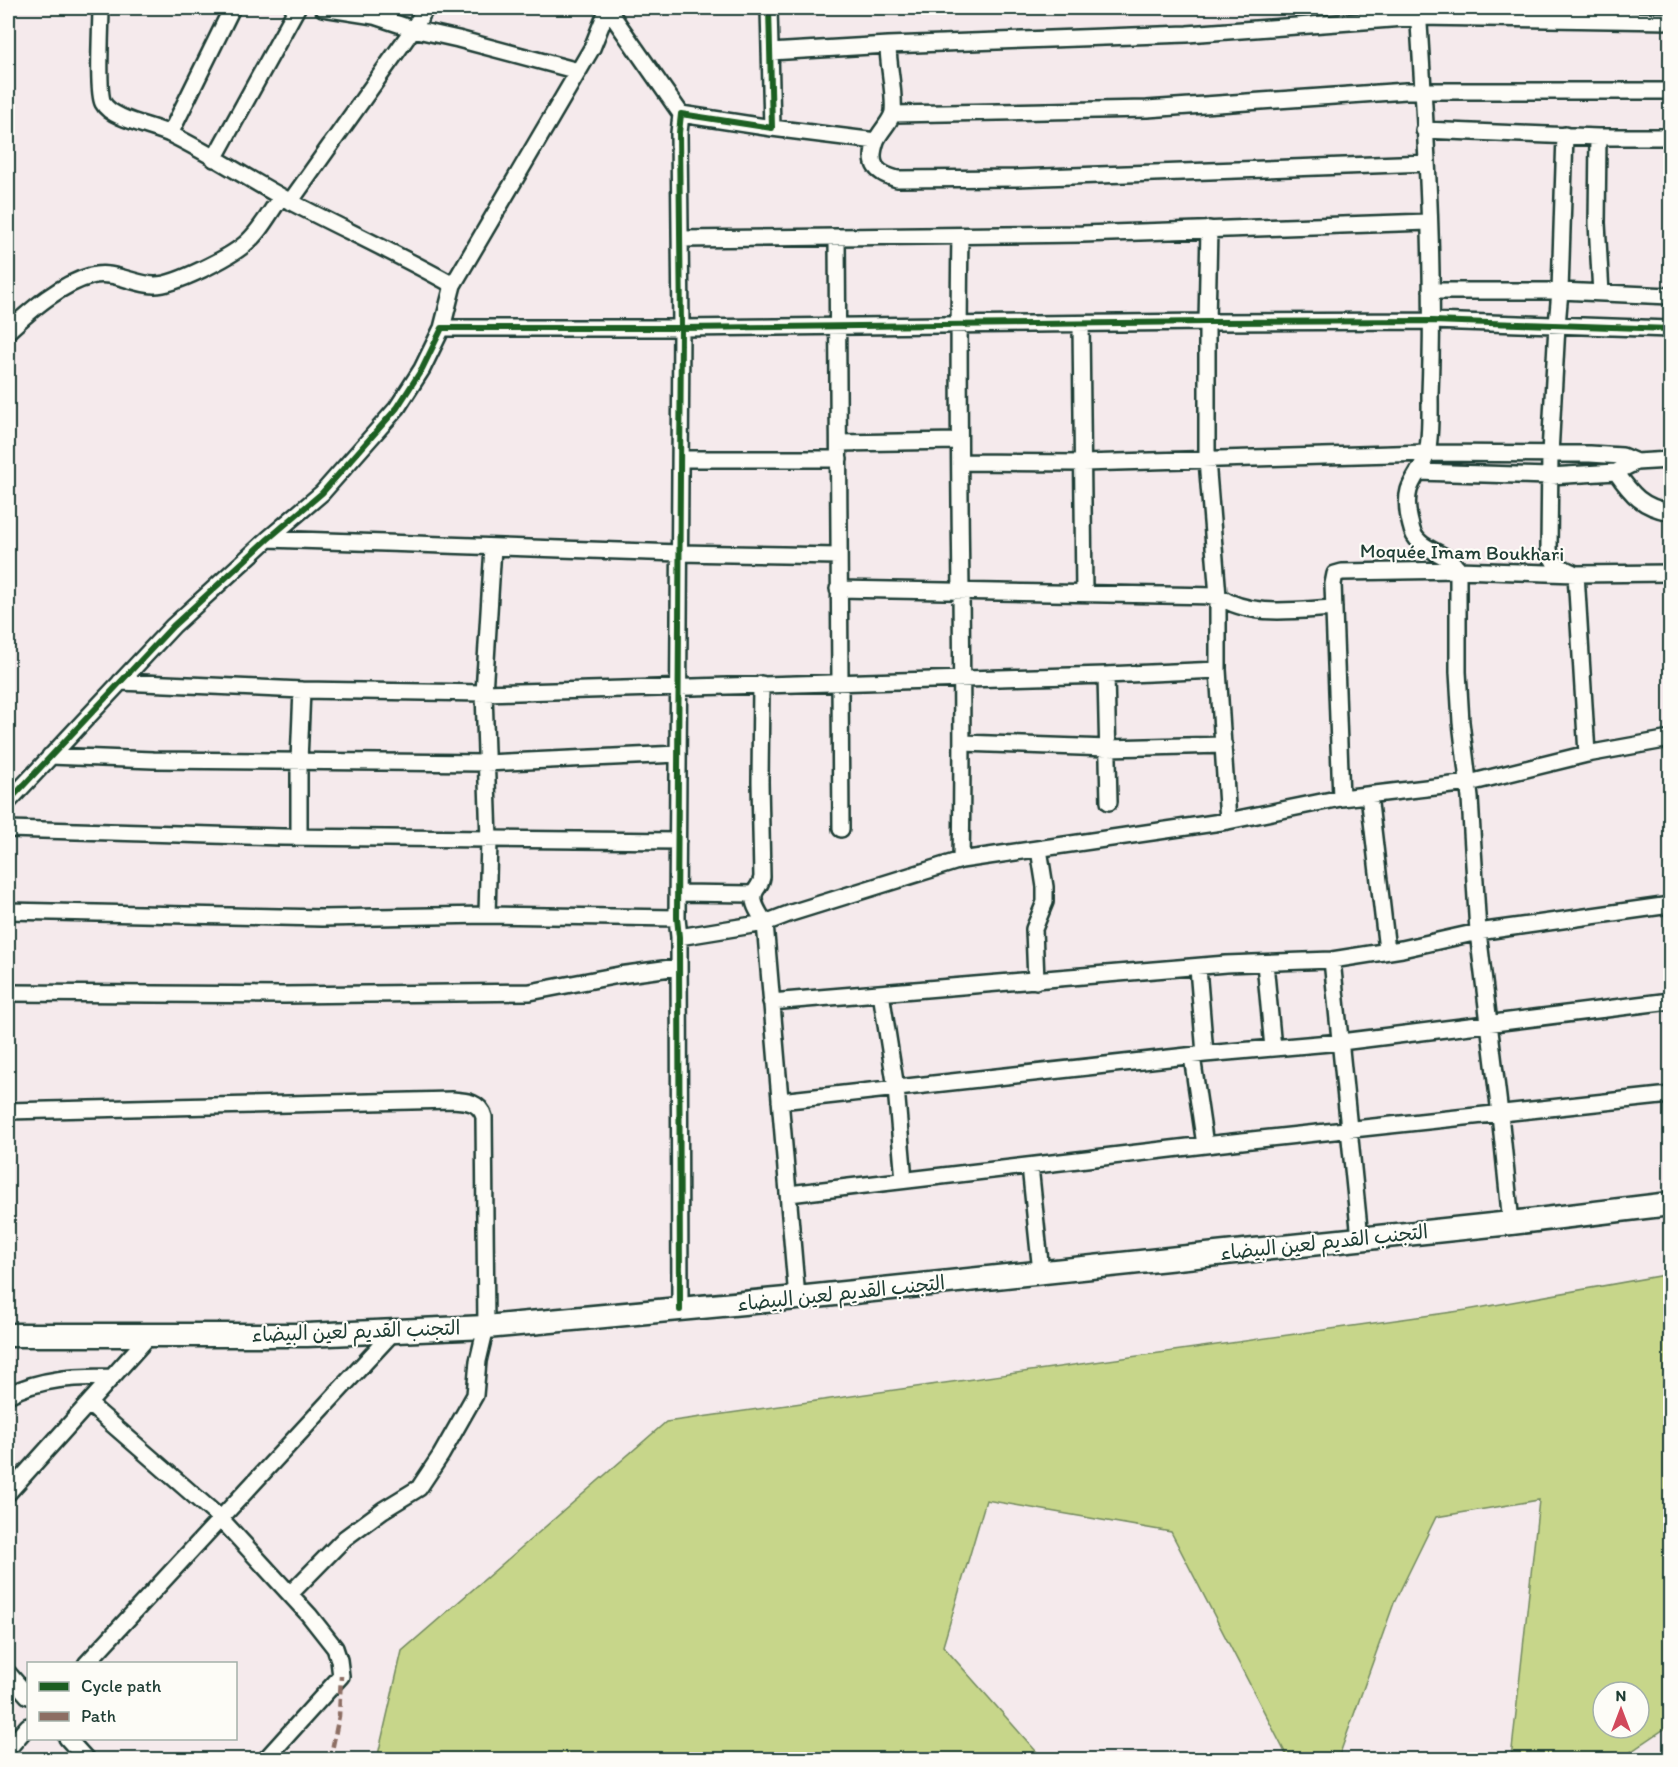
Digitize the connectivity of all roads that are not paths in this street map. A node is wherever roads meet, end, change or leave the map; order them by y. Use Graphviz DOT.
graph roads {
  1 [pos="101,8"];
  2 [pos="232,8"];
  3 [pos="297,8"];
  4 [pos="323,8"];
  5 [pos="426,8"];
  6 [pos="608,8"];
  7 [pos="769,8"];
  8 [pos="1418,12"];
  9 [pos="1671,21"];
  10 [pos="413,30"];
  11 [pos="888,45"];
  12 [pos="770,52"];
  13 [pos="578,72"];
  14 [pos="1422,91"];
  15 [pos="1671,91"];
  16 [pos="681,114"];
  17 [pos="893,114"];
  18 [pos="772,128"];
  19 [pos="1424,130"];
  20 [pos="171,134"];
  21 [pos="1565,135"];
  22 [pos="1598,136"];
  23 [pos="1671,137"];
  24 [pos="876,141"];
  25 [pos="214,159"];
  26 [pos="1427,163"];
  27 [pos="285,199"];
  28 [pos="1428,222"];
  29 [pos="1209,229"];
  30 [pos="960,237"];
  31 [pos="837,238"];
  32 [pos="681,239"];
  33 [pos="453,285"];
  34 [pos="1431,291"];
  35 [pos="1560,291"];
  36 [pos="1600,294"];
  37 [pos="1671,296"];
  38 [pos="1207,321"];
  39 [pos="1432,321"];
  40 [pos="1081,324"];
  41 [pos="1557,325"];
  42 [pos="958,326"];
  43 [pos="839,327"];
  44 [pos="442,328"];
  45 [pos="681,328"];
  46 [pos="1671,329"];
  47 [pos="8,331"];
  48 [pos="959,441"];
  49 [pos="839,442"];
  50 [pos="1426,453"];
  51 [pos="1550,454"];
  52 [pos="680,459"];
  53 [pos="839,459"];
  54 [pos="1207,460"];
  55 [pos="1671,460"];
  56 [pos="960,462"];
  57 [pos="1636,462"];
  58 [pos="1083,463"];
  59 [pos="1418,472"];
  60 [pos="1616,472"];
  61 [pos="1550,476"];
  62 [pos="1671,512"];
  63 [pos="268,539"];
  64 [pos="493,547"];
  65 [pos="679,554"];
  66 [pos="838,556"];
  67 [pos="1458,570"];
  68 [pos="1671,573"];
  69 [pos="1576,574"];
  70 [pos="838,589"];
  71 [pos="961,590"];
  72 [pos="1084,593"];
  73 [pos="1218,596"];
  74 [pos="1334,608"];
  75 [pos="1218,670"];
  76 [pos="1106,675"];
  77 [pos="962,678"];
  78 [pos="120,682"];
  79 [pos="839,683"];
  80 [pos="761,684"];
  81 [pos="679,686"];
  82 [pos="302,690"];
  83 [pos="484,693"];
  84 [pos="1671,739"];
  85 [pos="963,743"];
  86 [pos="1224,745"];
  87 [pos="1108,748"];
  88 [pos="678,754"];
  89 [pos="1587,754"];
  90 [pos="50,756"];
  91 [pos="299,761"];
  92 [pos="486,763"];
  93 [pos="1469,783"];
  94 [pos="1369,795"];
  95 [pos="1341,798"];
  96 [pos="8,802"];
  97 [pos="1109,802"];
  98 [pos="1228,821"];
  99 [pos="8,829"];
  100 [pos="841,829"];
  101 [pos="299,837"];
  102 [pos="489,840"];
  103 [pos="678,841"];
  104 [pos="1039,849"];
  105 [pos="961,860"];
  106 [pos="678,893"];
  107 [pos="754,894"];
  108 [pos="1671,905"];
  109 [pos="8,911"];
  110 [pos="487,915"];
  111 [pos="677,918"];
  112 [pos="765,923"];
  113 [pos="1478,932"];
  114 [pos="679,937"];
  115 [pos="1387,951"];
  116 [pos="1332,960"];
  117 [pos="1265,963"];
  118 [pos="678,967"];
  119 [pos="1198,968"];
  120 [pos="1035,981"];
  121 [pos="8,993"];
  122 [pos="882,993"];
  123 [pos="1671,1001"];
  124 [pos="771,1002"];
  125 [pos="1489,1025"];
  126 [pos="1341,1042"];
  127 [pos="1272,1048"];
  128 [pos="1198,1055"];
  129 [pos="896,1089"];
  130 [pos="1671,1095"];
  131 [pos="780,1101"];
  132 [pos="8,1111"];
  133 [pos="1500,1114"];
  134 [pos="1350,1130"];
  135 [pos="1204,1145"];
  136 [pos="1030,1166"];
  137 [pos="904,1180"];
  138 [pos="789,1194"];
  139 [pos="1671,1204"];
  140 [pos="1511,1223"];
  141 [pos="1360,1238"];
  142 [pos="1041,1272"];
  143 [pos="797,1298"];
  144 [pos="680,1310"];
  145 [pos="486,1327"];
  146 [pos="396,1329"];
  147 [pos="8,1335"];
  148 [pos="149,1336"];
  149 [pos="112,1377"];
  150 [pos="8,1395"];
  151 [pos="89,1404"];
  152 [pos="8,1493"];
  153 [pos="221,1519"];
  154 [pos="290,1594"];
  155 [pos="88,1662"];
  156 [pos="8,1673"];
  157 [pos="27,1695"];
  158 [pos="27,1727"];
  159 [pos="69,1740"];
  160 [pos="8,1749"];
  161 [pos="87,1760"];
  162 [pos="265,1760"];
  1 -- 20 [label="street"];
  2 -- 20 [label="street"];
  3 -- 25 [label="street"];
  4 -- 10 [label="street"];
  5 -- 10 [label="street"];
  6 -- 13 [label="street"];
  6 -- 16 [label="street"];
  7 -- 12 [label="street"];
  8 -- 9 [label="street"];
  8 -- 11 [label="street"];
  8 -- 14 [label="street"];
  10 -- 13 [label="street"];
  10 -- 27 [label="street"];
  11 -- 12 [label="street"];
  11 -- 17 [label="street"];
  12 -- 18 [label="street"];
  13 -- 33 [label="street"];
  14 -- 15 [label="street"];
  14 -- 17 [label="street"];
  14 -- 19 [label="street"];
  16 -- 18 [label="street"];
  16 -- 32 [label="street"];
  17 -- 24 [label="street"];
  18 -- 24 [label="street"];
  19 -- 21 [label="street"];
  19 -- 26 [label="street"];
  20 -- 25 [label="street"];
  21 -- 22 [label="street"];
  21 -- 35 [label="street"];
  22 -- 23 [label="street"];
  22 -- 36 [label="street"];
  24 -- 26 [label="street"];
  25 -- 27 [label="street"];
  26 -- 28 [label="street"];
  27 -- 33 [label="street"];
  27 -- 47 [label="street"];
  28 -- 29 [label="street"];
  28 -- 34 [label="street"];
  29 -- 30 [label="street"];
  29 -- 38 [label="street"];
  30 -- 31 [label="street"];
  30 -- 42 [label="street"];
  31 -- 32 [label="street"];
  31 -- 43 [label="street"];
  32 -- 45 [label="street"];
  33 -- 44 [label="street"];
  34 -- 35 [label="street"];
  34 -- 39 [label="street"];
  35 -- 36 [label="street"];
  35 -- 41 [label="street"];
  36 -- 37 [label="street"];
  38 -- 39 [label="street"];
  38 -- 40 [label="street"];
  38 -- 54 [label="street"];
  39 -- 41 [label="street"];
  39 -- 50 [label="street"];
  40 -- 42 [label="street"];
  40 -- 58 [label="street"];
  41 -- 46 [label="street"];
  41 -- 51 [label="street"];
  42 -- 43 [label="street"];
  42 -- 48 [label="street"];
  43 -- 45 [label="street"];
  43 -- 49 [label="street"];
  44 -- 45 [label="street"];
  44 -- 63 [label="street"];
  45 -- 52 [label="street"];
  48 -- 49 [label="street"];
  48 -- 56 [label="street"];
  49 -- 53 [label="street"];
  50 -- 51 [label="street"];
  50 -- 54 [label="street"];
  50 -- 59 [label="street"];
  51 -- 57 [label="street"];
  51 -- 61 [label="street"];
  52 -- 53 [label="street"];
  52 -- 65 [label="street"];
  53 -- 66 [label="street"];
  54 -- 58 [label="street"];
  54 -- 73 [label="street"];
  55 -- 57 [label="street"];
  56 -- 58 [label="street"];
  56 -- 71 [label="street"];
  57 -- 60 [label="street"];
  58 -- 72 [label="street"];
  59 -- 61 [label="street"];
  59 -- 67 [label="street"];
  60 -- 61 [label="street"];
  60 -- 62 [label="street"];
  61 -- 69 [label="street"];
  63 -- 64 [label="street"];
  63 -- 78 [label="street"];
  64 -- 65 [label="street"];
  64 -- 83 [label="street"];
  65 -- 66 [label="street"];
  65 -- 81 [label="street"];
  66 -- 70 [label="street"];
  67 -- 69 [label="street, Moquée Imam Boukhari"];
  67 -- 74 [label="street, Moquée Imam Boukhari"];
  67 -- 93 [label="street"];
  68 -- 69 [label="street, Moquée Imam Boukhari"];
  69 -- 89 [label="street"];
  70 -- 71 [label="street"];
  70 -- 79 [label="street"];
  71 -- 72 [label="street"];
  71 -- 77 [label="street"];
  72 -- 73 [label="street"];
  73 -- 74 [label="street"];
  73 -- 75 [label="street"];
  74 -- 95 [label="street, Moquée Imam Boukhari"];
  75 -- 76 [label="street"];
  75 -- 86 [label="street"];
  76 -- 77 [label="street"];
  76 -- 87 [label="street"];
  77 -- 79 [label="street"];
  77 -- 85 [label="street"];
  78 -- 82 [label="street"];
  78 -- 90 [label="street"];
  79 -- 80 [label="street"];
  79 -- 100 [label="street"];
  80 -- 81 [label="street"];
  80 -- 107 [label="street"];
  81 -- 83 [label="street"];
  81 -- 88 [label="street"];
  82 -- 83 [label="street"];
  82 -- 91 [label="street"];
  83 -- 92 [label="street"];
  84 -- 89 [label="street"];
  85 -- 87 [label="street"];
  85 -- 105 [label="street"];
  86 -- 87 [label="street"];
  86 -- 98 [label="street"];
  87 -- 97 [label="street"];
  88 -- 92 [label="street"];
  88 -- 103 [label="street"];
  89 -- 93 [label="street"];
  90 -- 91 [label="street"];
  90 -- 96 [label="street"];
  91 -- 92 [label="street"];
  91 -- 101 [label="street"];
  92 -- 102 [label="street"];
  93 -- 94 [label="street"];
  93 -- 113 [label="street"];
  94 -- 95 [label="street"];
  94 -- 115 [label="street"];
  95 -- 98 [label="street"];
  98 -- 104 [label="street"];
  99 -- 101 [label="street"];
  101 -- 102 [label="street"];
  102 -- 103 [label="street"];
  102 -- 110 [label="street"];
  103 -- 106 [label="street"];
  104 -- 105 [label="street"];
  104 -- 120 [label="street"];
  105 -- 112 [label="street"];
  106 -- 107 [label="street"];
  106 -- 111 [label="street"];
  107 -- 112 [label="street"];
  108 -- 113 [label="street"];
  109 -- 110 [label="street"];
  110 -- 111 [label="street"];
  111 -- 114 [label="street"];
  112 -- 114 [label="street"];
  112 -- 124 [label="street"];
  113 -- 115 [label="street"];
  113 -- 125 [label="street"];
  114 -- 118 [label="street"];
  115 -- 116 [label="street"];
  116 -- 117 [label="street"];
  116 -- 126 [label="street"];
  117 -- 119 [label="street"];
  117 -- 127 [label="street"];
  118 -- 121 [label="street"];
  118 -- 144 [label="street"];
  119 -- 120 [label="street"];
  119 -- 128 [label="street"];
  120 -- 122 [label="street"];
  122 -- 124 [label="street"];
  122 -- 129 [label="street"];
  123 -- 125 [label="street"];
  124 -- 131 [label="street"];
  125 -- 126 [label="street"];
  125 -- 133 [label="street"];
  126 -- 127 [label="street"];
  126 -- 134 [label="street"];
  127 -- 128 [label="street"];
  128 -- 129 [label="street"];
  128 -- 135 [label="street"];
  129 -- 131 [label="street"];
  129 -- 137 [label="street"];
  130 -- 133 [label="street"];
  131 -- 138 [label="street"];
  132 -- 145 [label="street"];
  133 -- 134 [label="street"];
  133 -- 140 [label="street"];
  134 -- 135 [label="street"];
  134 -- 141 [label="street"];
  135 -- 136 [label="street"];
  136 -- 137 [label="street"];
  136 -- 142 [label="street"];
  137 -- 138 [label="street"];
  138 -- 143 [label="street"];
  139 -- 140 [label="main road, التجنب القديم لعين البيضاء"];
  140 -- 141 [label="main road, التجنب القديم لعين البيضاء"];
  141 -- 142 [label="main road, التجنب القديم لعين البيضاء"];
  142 -- 143 [label="main road, التجنب القديم لعين البيضاء"];
  143 -- 144 [label="main road, التجنب القديم لعين البيضاء"];
  144 -- 145 [label="main road, التجنب القديم لعين البيضاء"];
  145 -- 146 [label="main road, التجنب القديم لعين البيضاء"];
  145 -- 154 [label="street"];
  146 -- 148 [label="main road, التجنب القديم لعين البيضاء"];
  146 -- 153 [label="street"];
  147 -- 148 [label="main road, التجنب القديم لعين البيضاء"];
  148 -- 149 [label="street"];
  149 -- 150 [label="street"];
  149 -- 151 [label="street"];
  151 -- 152 [label="street"];
  151 -- 153 [label="street"];
  153 -- 154 [label="street"];
  153 -- 155 [label="street"];
  154 -- 162 [label="street"];
  156 -- 157 [label="street"];
  158 -- 160 [label="street"];
  159 -- 161 [label="street"];
}
